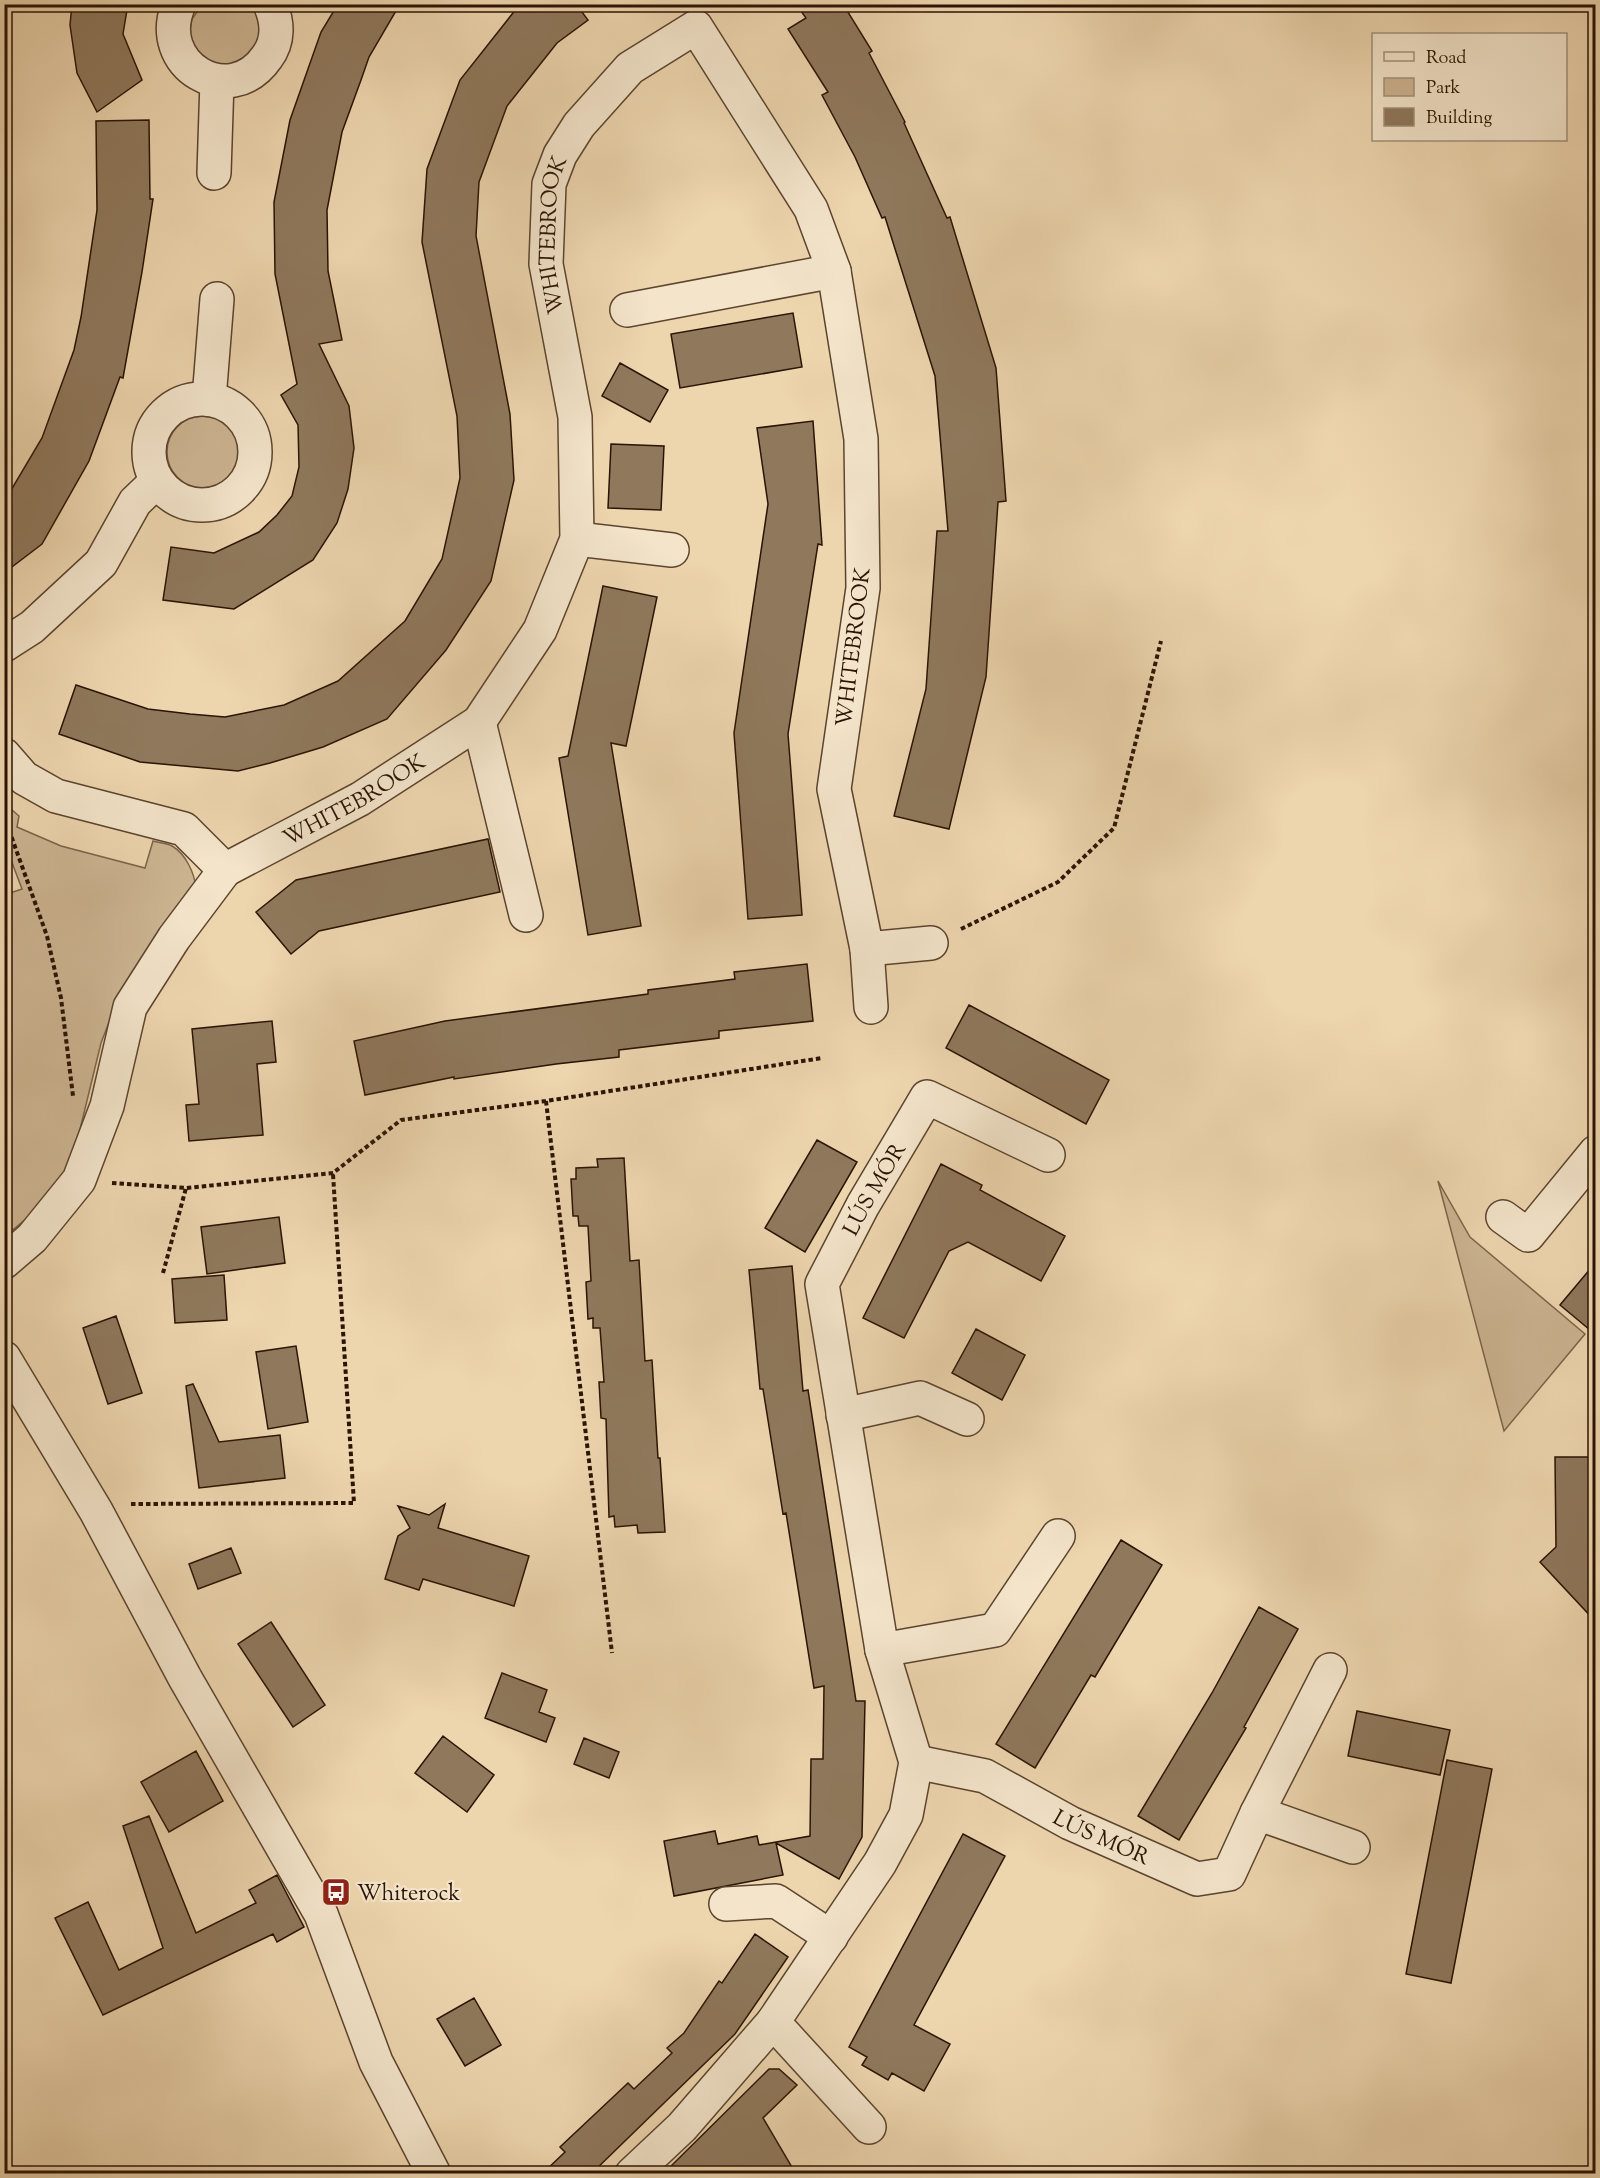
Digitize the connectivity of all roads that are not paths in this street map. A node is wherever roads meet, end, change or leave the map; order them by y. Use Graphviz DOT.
graph roads {
  1 [pos="179,4"];
  2 [pos="270,4"];
  3 [pos="691,16"];
  4 [pos="217,81"];
  5 [pos="214,173"];
  6 [pos="834,271"];
  7 [pos="216,298"];
  8 [pos="627,310"];
  9 [pos="209,399"];
  10 [pos="157,481"];
  11 [pos="577,539"];
  12 [pos="672,550"];
  13 [pos="4,645"];
  14 [pos="479,722"];
  15 [pos="4,755"];
  16 [pos="225,870"];
  17 [pos="526,915"];
  18 [pos="931,943"];
  19 [pos="867,949"];
  20 [pos="871,1007"];
  21 [pos="1596,1152"];
  22 [pos="1048,1155"];
  23 [pos="1503,1216"];
  24 [pos="4,1262"];
  25 [pos="4,1358"];
  26 [pos="843,1415"];
  27 [pos="967,1419"];
  28 [pos="1058,1536"];
  29 [pos="882,1650"];
  30 [pos="1329,1670"];
  31 [pos="916,1762"];
  32 [pos="1257,1813"];
  33 [pos="1353,1846"];
  34 [pos="726,1904"];
  35 [pos="831,1936"];
  36 [pos="773,2022"];
  37 [pos="870,2127"];
  38 [pos="434,2174"];
  39 [pos="632,2174"];
  1 -- 4 [label="street"];
  2 -- 4 [label="street"];
  3 -- 6 [label="street, WHITEBROOK"];
  3 -- 11 [label="street, WHITEBROOK"];
  4 -- 5 [label="street"];
  6 -- 8 [label="street"];
  6 -- 19 [label="street, WHITEBROOK"];
  7 -- 9 [label="street"];
  9 -- 10 [label="street"];
  9 -- 10 [label="street"];
  10 -- 13 [label="street"];
  11 -- 12 [label="street"];
  11 -- 14 [label="street, WHITEBROOK"];
  14 -- 16 [label="street, WHITEBROOK"];
  14 -- 17 [label="street"];
  15 -- 16 [label="street"];
  16 -- 24 [label="street, WHITEBROOK"];
  18 -- 19 [label="street"];
  19 -- 20 [label="street, WHITEBROOK"];
  21 -- 23 [label="street"];
  22 -- 26 [label="street, LÚS MÓR"];
  25 -- 38 [label="street"];
  26 -- 27 [label="street"];
  26 -- 29 [label="street, LÚS MÓR"];
  28 -- 29 [label="street"];
  29 -- 31 [label="street, LÚS MÓR"];
  30 -- 32 [label="street, LÚS MÓR"];
  31 -- 32 [label="street, LÚS MÓR"];
  31 -- 35 [label="street, LÚS MÓR"];
  32 -- 33 [label="street"];
  34 -- 35 [label="street"];
  35 -- 36 [label="street, LÚS MÓR"];
  36 -- 37 [label="street"];
  36 -- 39 [label="street, LÚS MÓR"];
}
